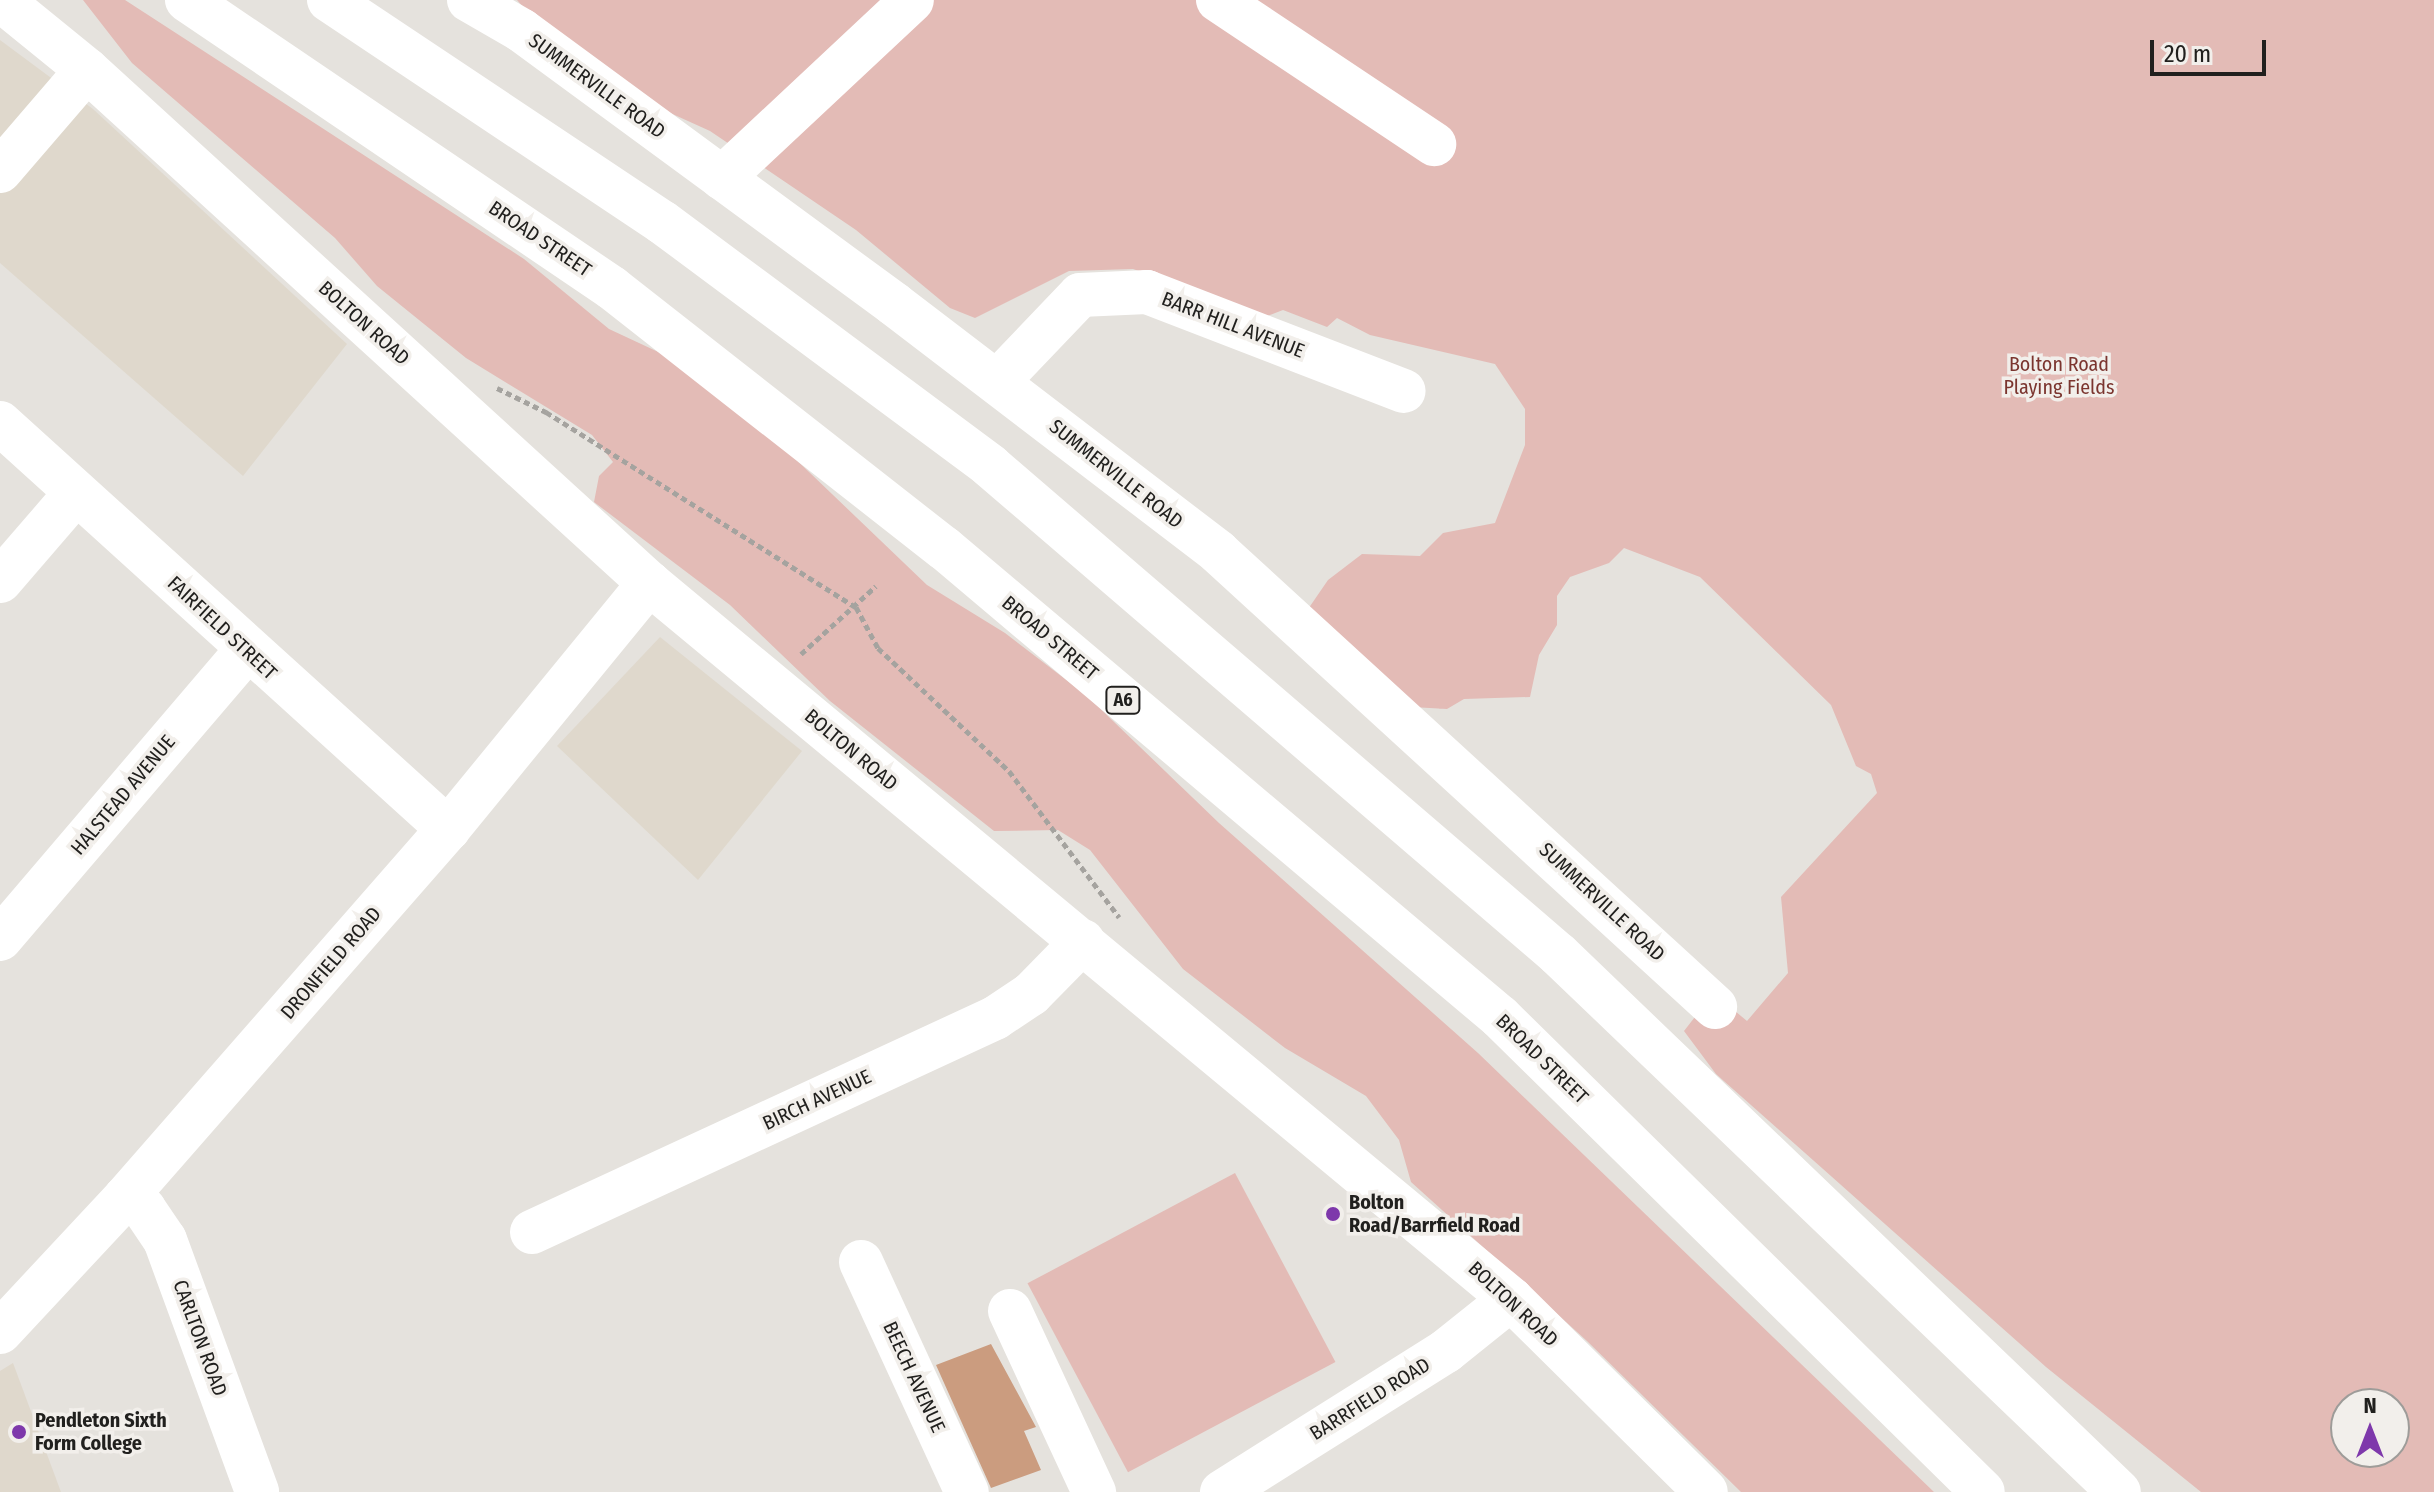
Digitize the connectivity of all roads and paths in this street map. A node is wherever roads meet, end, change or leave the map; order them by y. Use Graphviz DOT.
graph roads {
  1 [pos="1,0"];
  2 [pos="187,0"];
  3 [pos="329,0"];
  4 [pos="469,0"];
  5 [pos="912,0"];
  6 [pos="1218,0"];
  7 [pos="87,70"];
  8 [pos="1434,144"];
  9 [pos="0,171"];
  10 [pos="722,178"];
  11 [pos="997,382"];
  12 [pos="480,386"];
  13 [pos="1404,391"];
  14 [pos="0,423"];
  15 [pos="76,493"];
  16 [pos="0,581"];
  17 [pos="649,583"];
  18 [pos="876,586"];
  19 [pos="856,607"];
  20 [pos="246,651"];
  21 [pos="793,662"];
  22 [pos="448,829"];
  23 [pos="1127,933"];
  24 [pos="0,939"];
  25 [pos="1083,941"];
  26 [pos="1715,1007"];
  27 [pos="125,1198"];
  28 [pos="532,1232"];
  29 [pos="861,1262"];
  30 [pos="1511,1299"];
  31 [pos="1010,1311"];
  32 [pos="0,1332"];
  33 [pos="257,1492"];
  34 [pos="967,1492"];
  35 [pos="1094,1492"];
  36 [pos="1222,1492"];
  37 [pos="1706,1492"];
  38 [pos="1983,1492"];
  39 [pos="2119,1492"];
  1 -- 7 [label="main road, BOLTON ROAD"];
  2 -- 38 [label="main road, BROAD STREET / A6"];
  3 -- 39 [label="main road"];
  4 -- 10 [label="main road, SUMMERVILLE ROAD"];
  5 -- 10 [label="main road"];
  6 -- 8 [label="main road"];
  7 -- 9 [label="main road"];
  7 -- 17 [label="main road, BOLTON ROAD"];
  10 -- 11 [label="main road, SUMMERVILLE ROAD"];
  11 -- 13 [label="main road, BARR HILL AVENUE"];
  11 -- 26 [label="main road, SUMMERVILLE ROAD"];
  12 -- 19 [label="path"];
  14 -- 15 [label="main road, FAIRFIELD STREET"];
  15 -- 16 [label="main road"];
  15 -- 20 [label="main road, FAIRFIELD STREET"];
  17 -- 22 [label="main road, DRONFIELD ROAD"];
  17 -- 25 [label="main road, BOLTON ROAD"];
  18 -- 19 [label="path"];
  19 -- 21 [label="path"];
  19 -- 23 [label="path"];
  20 -- 22 [label="main road, FAIRFIELD STREET"];
  20 -- 24 [label="main road, HALSTEAD AVENUE"];
  22 -- 27 [label="main road, DRONFIELD ROAD"];
  25 -- 28 [label="main road, BIRCH AVENUE"];
  25 -- 30 [label="main road, BOLTON ROAD"];
  27 -- 32 [label="main road, DRONFIELD ROAD"];
  27 -- 33 [label="main road, CARLTON ROAD"];
  29 -- 34 [label="main road, BEECH AVENUE"];
  30 -- 36 [label="main road, BARRFIELD ROAD"];
  30 -- 37 [label="main road, BOLTON ROAD"];
  31 -- 35 [label="main road"];
}
